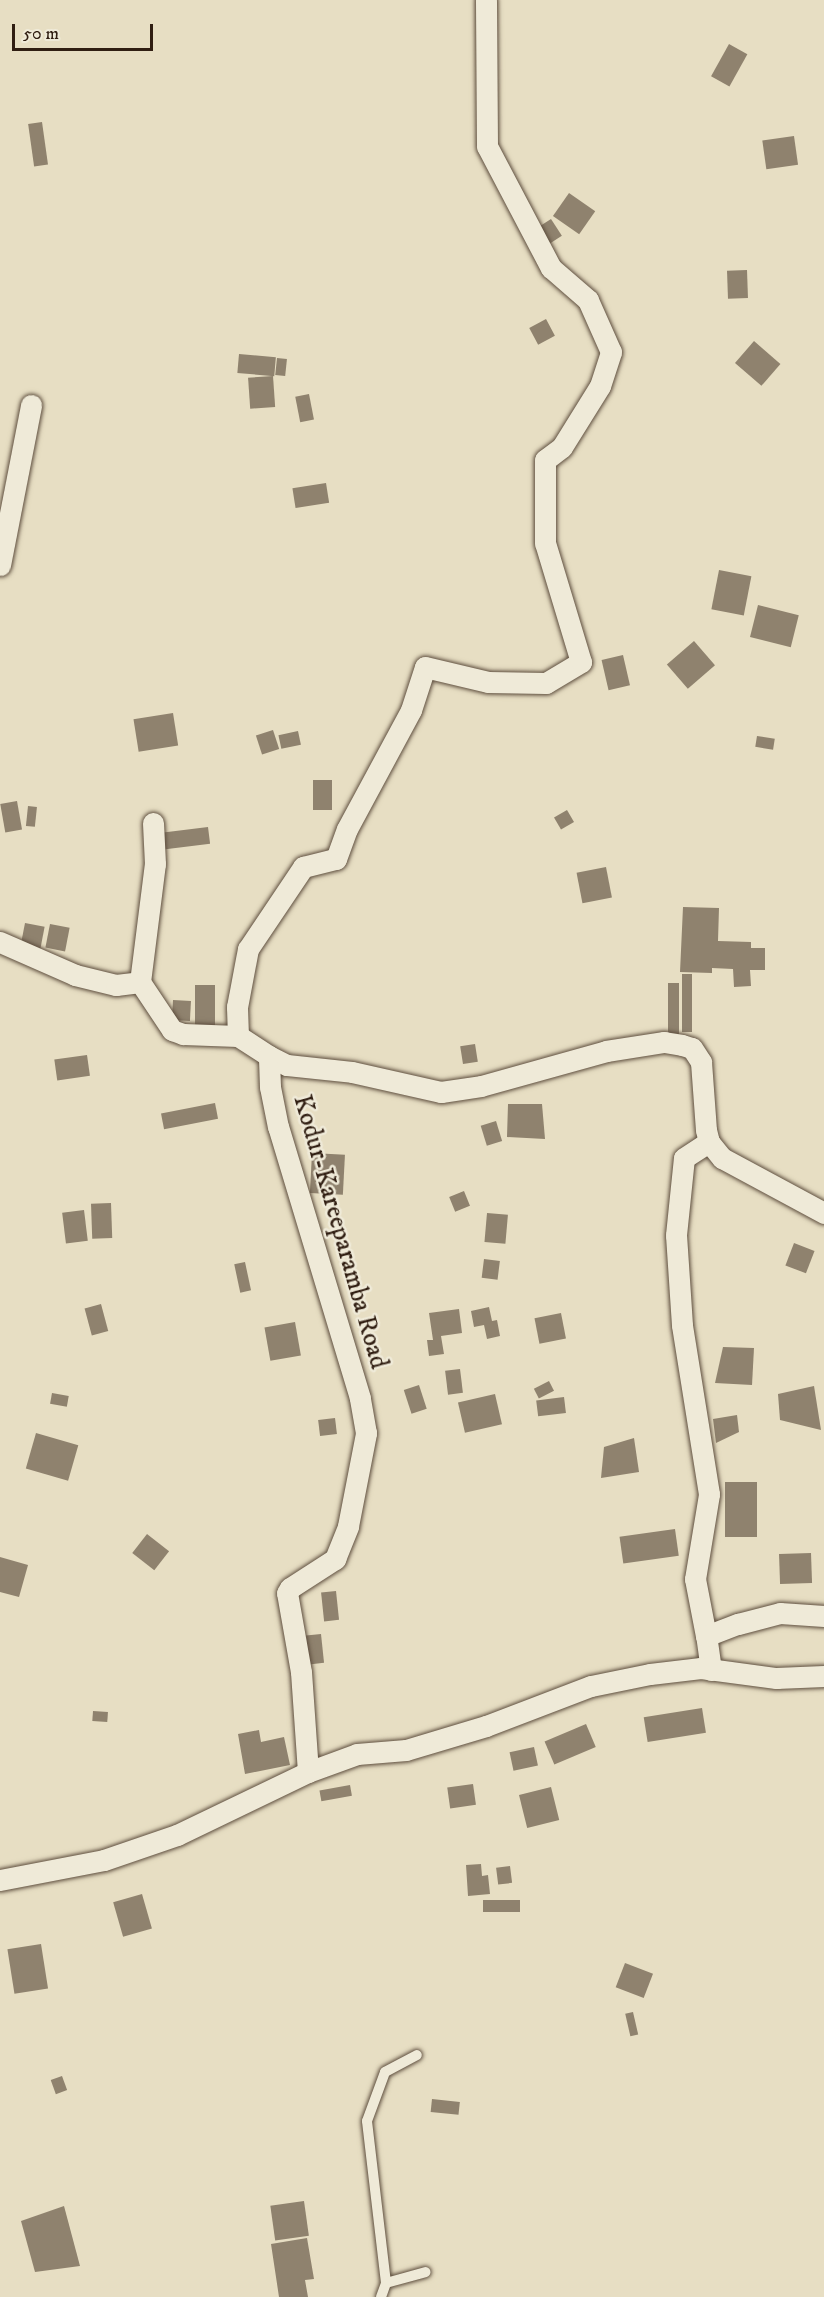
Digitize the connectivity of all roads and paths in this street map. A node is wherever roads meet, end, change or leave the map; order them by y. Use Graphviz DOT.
graph roads {
  1 [pos="486,0"];
  2 [pos="32,405"];
  3 [pos="0,565"];
  4 [pos="153,823"];
  5 [pos="0,942"];
  6 [pos="141,982"];
  7 [pos="238,1036"];
  8 [pos="269,1056"];
  9 [pos="710,1142"];
  10 [pos="824,1213"];
  11 [pos="824,1616"];
  12 [pos="706,1636"];
  13 [pos="711,1670"];
  14 [pos="824,1677"];
  15 [pos="308,1772"];
  16 [pos="0,1880"];
  17 [pos="417,2055"];
  18 [pos="426,2272"];
  19 [pos="386,2283"];
  20 [pos="381,2297"];
  1 -- 7 [label="street"];
  2 -- 3 [label="street"];
  4 -- 6 [label="street"];
  5 -- 6 [label="street"];
  6 -- 7 [label="street"];
  7 -- 8 [label="street"];
  8 -- 9 [label="street, Kodur-Kareeparamba Road"];
  8 -- 15 [label="street, Kodur-Kareeparamba Road"];
  9 -- 10 [label="street"];
  9 -- 12 [label="street"];
  11 -- 12 [label="street"];
  12 -- 13 [label="street"];
  13 -- 14 [label="street"];
  13 -- 15 [label="street"];
  15 -- 16 [label="street"];
  17 -- 19 [label="lane"];
  18 -- 19 [label="lane"];
  19 -- 20 [label="lane"];
}
